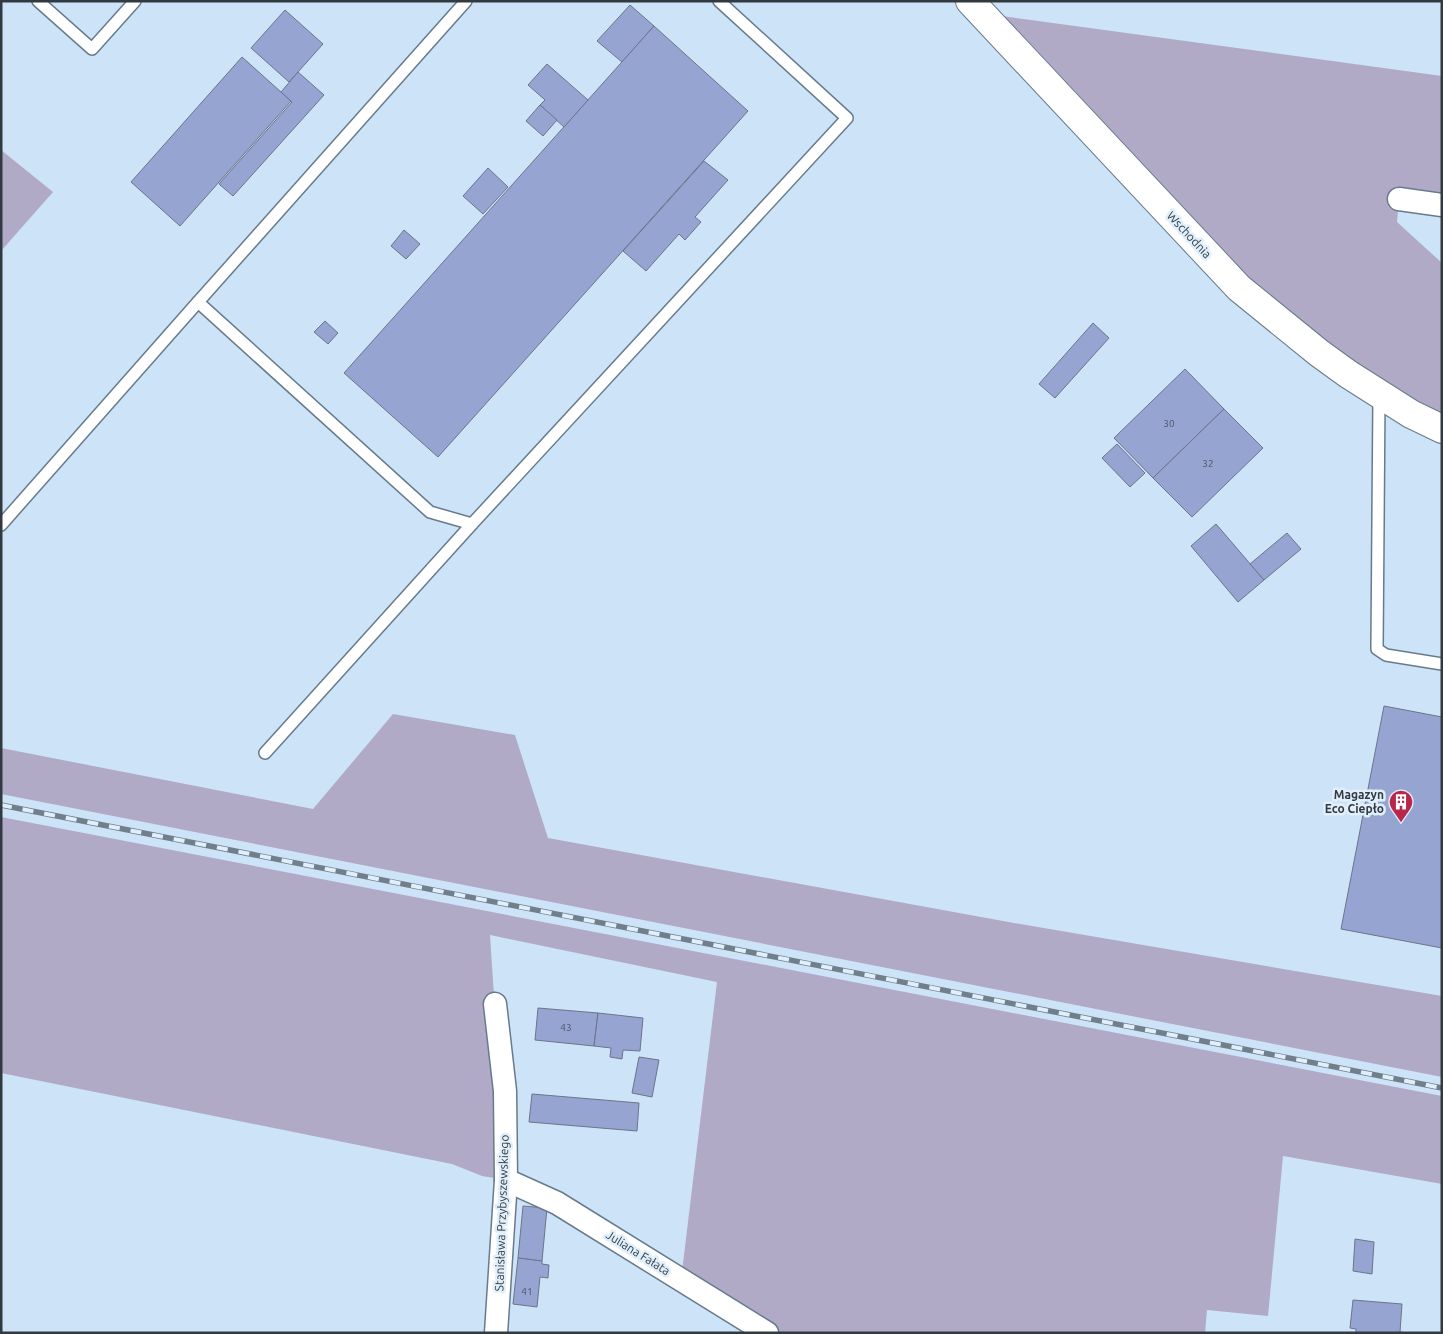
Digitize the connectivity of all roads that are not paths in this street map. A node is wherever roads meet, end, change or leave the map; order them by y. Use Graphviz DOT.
graph roads {
  1 [pos="38,1"];
  2 [pos="135,1"];
  3 [pos="466,1"];
  4 [pos="719,1"];
  5 [pos="970,1"];
  6 [pos="1399,199"];
  7 [pos="1442,205"];
  8 [pos="198,302"];
  9 [pos="1379,394"];
  10 [pos="1442,429"];
  11 [pos="472,524"];
  12 [pos="1,525"];
  13 [pos="1442,664"];
  14 [pos="265,753"];
  15 [pos="495,1004"];
  16 [pos="506,1180"];
  17 [pos="496,1333"];
  18 [pos="767,1333"];
  1 -- 2 [label="lane"];
  3 -- 8 [label="lane"];
  4 -- 11 [label="lane"];
  5 -- 9 [label="street, Wschodnia"];
  6 -- 7 [label="street"];
  8 -- 11 [label="lane"];
  8 -- 12 [label="lane"];
  9 -- 10 [label="street, Wschodnia"];
  9 -- 13 [label="lane"];
  11 -- 14 [label="lane"];
  15 -- 16 [label="street, Stanisława Przybyszewskiego"];
  16 -- 17 [label="street, Stanisława Przybyszewskiego"];
  16 -- 18 [label="street, Juliana Fałata"];
}
